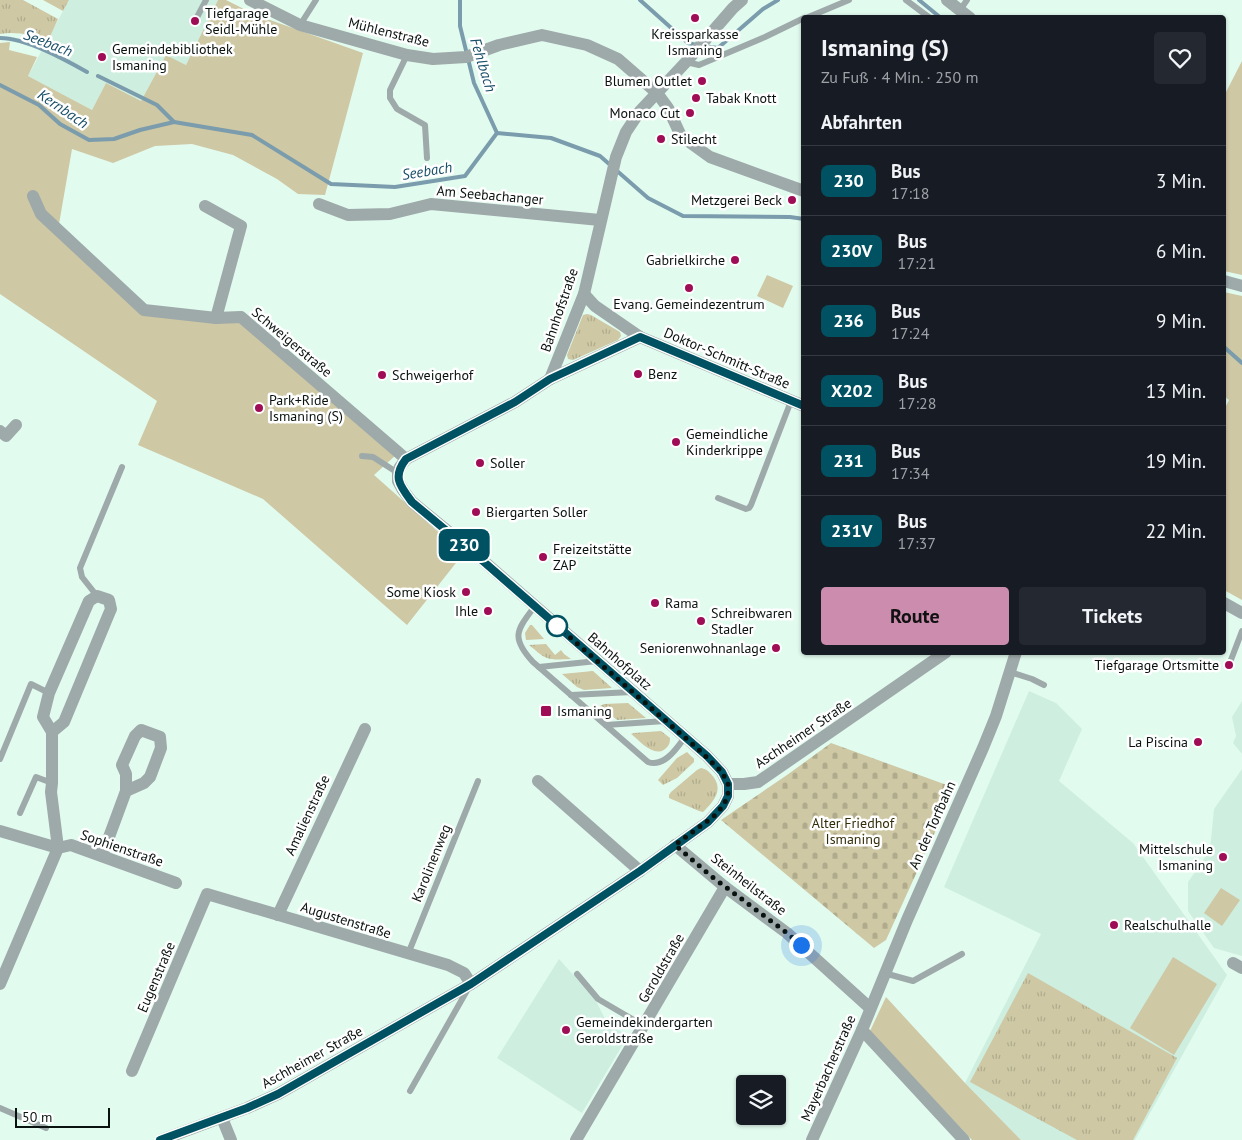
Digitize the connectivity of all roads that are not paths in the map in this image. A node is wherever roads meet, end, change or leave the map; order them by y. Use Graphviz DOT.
graph roads {
  1 [pos="206,0"];
  2 [pos="250,0"];
  3 [pos="316,0"];
  4 [pos="742,0"];
  5 [pos="849,0"];
  6 [pos="906,0"];
  7 [pos="947,0"];
  8 [pos="966,9"];
  9 [pos="812,15"];
  10 [pos="926,15"];
  11 [pos="801,20"];
  12 [pos="195,21"];
  13 [pos="300,25"];
  14 [pos="407,55"];
  15 [pos="690,58"];
  16 [pos="657,93"];
  17 [pos="427,158"];
  18 [pos="801,190"];
  19 [pos="33,196"];
  20 [pos="319,204"];
  21 [pos="205,206"];
  22 [pos="600,220"];
  23 [pos="1226,282"];
  24 [pos="1242,286"];
  25 [pos="584,294"];
  26 [pos="216,318"];
  27 [pos="640,337"];
  28 [pos="550,379"];
  29 [pos="791,400"];
  30 [pos="801,405"];
  31 [pos="16,424"];
  32 [pos="0,431"];
  33 [pos="362,456"];
  34 [pos="406,459"];
  35 [pos="122,468"];
  36 [pos="398,474"];
  37 [pos="718,498"];
  38 [pos="97,596"];
  39 [pos="1226,605"];
  40 [pos="535,606"];
  41 [pos="1242,613"];
  42 [pos="1242,631"];
  43 [pos="942,655"];
  44 [pos="1015,655"];
  45 [pos="597,661"];
  46 [pos="1229,665"];
  47 [pos="538,667"];
  48 [pos="1010,672"];
  49 [pos="1044,685"];
  50 [pos="633,692"];
  51 [pos="49,693"];
  52 [pos="571,694"];
  53 [pos="666,721"];
  54 [pos="606,725"];
  55 [pos="365,729"];
  56 [pos="52,732"];
  57 [pos="685,737"];
  58 [pos="0,760"];
  59 [pos="478,781"];
  60 [pos="538,781"];
  61 [pos="52,783"];
  62 [pos="728,784"];
  63 [pos="126,790"];
  64 [pos="20,813"];
  65 [pos="0,831"];
  66 [pos="675,845"];
  67 [pos="58,848"];
  68 [pos="102,856"];
  69 [pos="640,871"];
  70 [pos="176,883"];
  71 [pos="725,887"];
  72 [pos="207,894"];
  73 [pos="278,914"];
  74 [pos="408,954"];
  75 [pos="962,954"];
  76 [pos="884,973"];
  77 [pos="577,974"];
  78 [pos="0,984"];
  79 [pos="471,984"];
  80 [pos="870,1008"];
  81 [pos="644,1026"];
  82 [pos="862,1030"];
  83 [pos="132,1072"];
  84 [pos="410,1091"];
  85 [pos="0,1108"];
  86 [pos="222,1118"];
  87 [pos="46,1128"];
  88 [pos="957,1137"];
  89 [pos="160,1140"];
  90 [pos="231,1140"];
  91 [pos="576,1140"];
  92 [pos="812,1140"];
  1 -- 12 [label="lane"];
  2 -- 13 [label="street, Mühlenstraße"];
  3 -- 13 [label="lane"];
  4 -- 15 [label="street, Bahnhofstraße"];
  5 -- 9 [label="lane"];
  6 -- 10 [label="lane"];
  7 -- 8 [label="street"];
  11 -- 15 [label="lane"];
  13 -- 14 [label="street, Mühlenstraße"];
  14 -- 16 [label="street, Mühlenstraße"];
  14 -- 17 [label="lane"];
  15 -- 16 [label="street, Bahnhofstraße"];
  16 -- 18 [label="street, Mühlenstraße"];
  16 -- 22 [label="street, Bahnhofstraße"];
  19 -- 26 [label="street, Schweigerstraße"];
  20 -- 22 [label="street, Am Seebachanger"];
  21 -- 26 [label="street"];
  22 -- 25 [label="street, Bahnhofstraße"];
  23 -- 24 [label="street"];
  25 -- 27 [label="street, Doktor-Schmitt-Straße"];
  25 -- 28 [label="street, Bahnhofstraße"];
  26 -- 34 [label="street, Schweigerstraße"];
  27 -- 28 [label="street"];
  27 -- 29 [label="street, Doktor-Schmitt-Straße"];
  28 -- 34 [label="street"];
  29 -- 30 [label="street, Doktor-Schmitt-Straße"];
  29 -- 37 [label="lane"];
  31 -- 32 [label="street"];
  33 -- 36 [label="lane"];
  34 -- 36 [label="street"];
  35 -- 38 [label="lane"];
  36 -- 40 [label="street, Bahnhofplatz"];
  38 -- 51 [label="street"];
  38 -- 56 [label="street"];
  39 -- 41 [label="street"];
  40 -- 45 [label="street, Bahnhofplatz"];
  40 -- 47 [label="lane"];
  42 -- 46 [label="lane"];
  43 -- 62 [label="street, Aschheimer Straße"];
  44 -- 48 [label="street, An der Torfbahn"];
  45 -- 47 [label="lane"];
  45 -- 50 [label="street, Bahnhofplatz"];
  47 -- 52 [label="lane"];
  48 -- 49 [label="lane"];
  48 -- 76 [label="street, An der Torfbahn"];
  50 -- 52 [label="lane"];
  50 -- 53 [label="street, Bahnhofplatz"];
  51 -- 56 [label="street"];
  51 -- 58 [label="lane"];
  52 -- 54 [label="lane"];
  53 -- 54 [label="lane"];
  53 -- 57 [label="street, Bahnhofplatz"];
  54 -- 57 [label="lane"];
  55 -- 73 [label="street, Amalienstraße"];
  56 -- 61 [label="street"];
  57 -- 62 [label="street, Bahnhofplatz"];
  59 -- 74 [label="lane, Karolinenweg"];
  60 -- 69 [label="street"];
  61 -- 64 [label="lane"];
  61 -- 67 [label="street"];
  62 -- 66 [label="street, Aschheimer Straße"];
  63 -- 63 [label="street"];
  63 -- 68 [label="street"];
  65 -- 67 [label="street, Sophienstraße"];
  66 -- 69 [label="street, Aschheimer Straße"];
  66 -- 71 [label="street, Steinheilstraße"];
  67 -- 68 [label="street, Sophienstraße"];
  67 -- 78 [label="street"];
  68 -- 70 [label="street, Sophienstraße"];
  69 -- 79 [label="street, Aschheimer Straße"];
  71 -- 80 [label="street, Steinheilstraße"];
  71 -- 81 [label="street, Geroldstraße"];
  72 -- 73 [label="street, Augustenstraße"];
  72 -- 83 [label="street, Eugenstraße"];
  73 -- 74 [label="street, Augustenstraße"];
  74 -- 79 [label="street, Augustenstraße"];
  75 -- 76 [label="lane"];
  76 -- 80 [label="street, An der Torfbahn"];
  77 -- 81 [label="lane"];
  79 -- 84 [label="lane, Aschheimer Straße"];
  79 -- 86 [label="street, Aschheimer Straße"];
  80 -- 82 [label="street, Mayerbacherstraße"];
  81 -- 91 [label="street, Geroldstraße"];
  82 -- 88 [label="street"];
  82 -- 92 [label="street, Mayerbacherstraße"];
  85 -- 87 [label="lane"];
  86 -- 89 [label="street, Aschheimer Straße"];
  86 -- 90 [label="street"];
}
